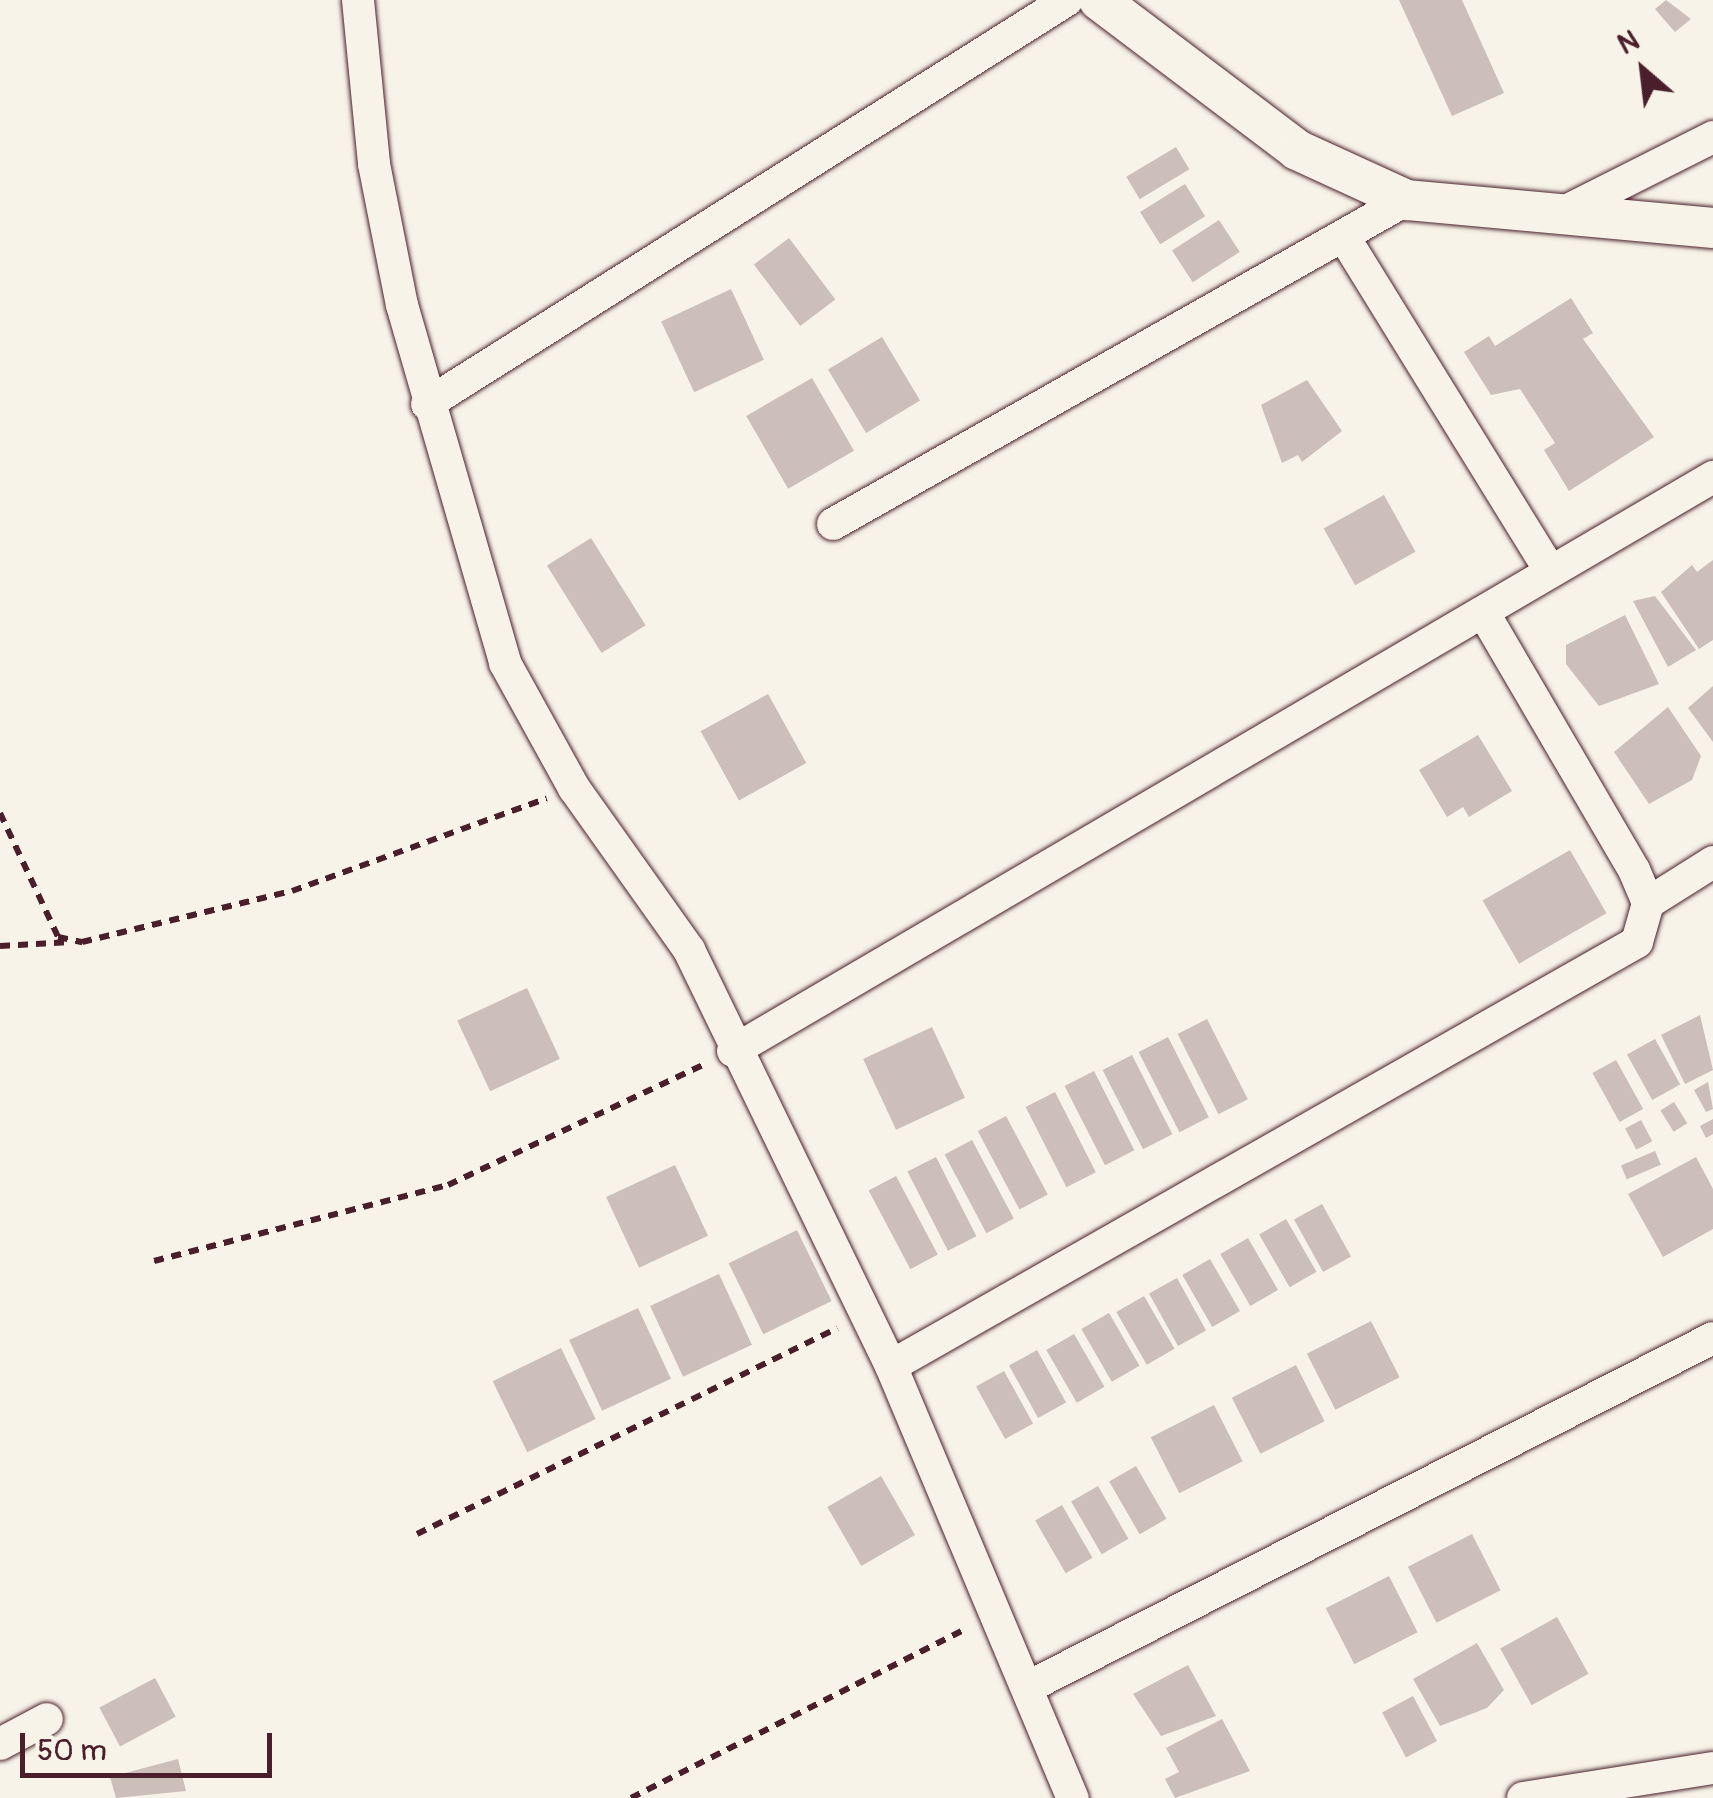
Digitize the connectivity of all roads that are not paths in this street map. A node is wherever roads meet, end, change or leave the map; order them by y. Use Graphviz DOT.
graph roads {
  1 [pos="358,0"];
  2 [pos="1066,0"];
  3 [pos="1099,0"];
  4 [pos="1713,137"];
  5 [pos="1406,200"];
  6 [pos="1554,218"];
  7 [pos="1713,228"];
  8 [pos="1344,237"];
  9 [pos="427,404"];
  10 [pos="1713,477"];
  11 [pos="832,524"];
  12 [pos="1550,570"];
  13 [pos="1486,617"];
  14 [pos="1713,862"];
  15 [pos="1648,903"];
  16 [pos="734,1050"];
  17 [pos="1713,1338"];
  18 [pos="891,1366"];
  19 [pos="1032,1685"];
  20 [pos="48,1719"];
  21 [pos="0,1744"];
  22 [pos="1713,1768"];
  23 [pos="1558,1794"];
  24 [pos="1073,1798"];
  25 [pos="1523,1798"];
  1 -- 9 [label="street"];
  2 -- 9 [label="street"];
  3 -- 5 [label="street"];
  4 -- 6 [label="street"];
  5 -- 6 [label="street"];
  5 -- 8 [label="street"];
  6 -- 7 [label="street"];
  8 -- 11 [label="street"];
  8 -- 12 [label="street"];
  9 -- 16 [label="street"];
  10 -- 12 [label="street"];
  12 -- 13 [label="street"];
  13 -- 15 [label="street"];
  13 -- 16 [label="street"];
  14 -- 15 [label="street"];
  15 -- 18 [label="street"];
  16 -- 18 [label="street"];
  17 -- 19 [label="street"];
  18 -- 19 [label="street"];
  19 -- 24 [label="street"];
  20 -- 21 [label="street"];
  22 -- 23 [label="street"];
  23 -- 25 [label="street"];
}
